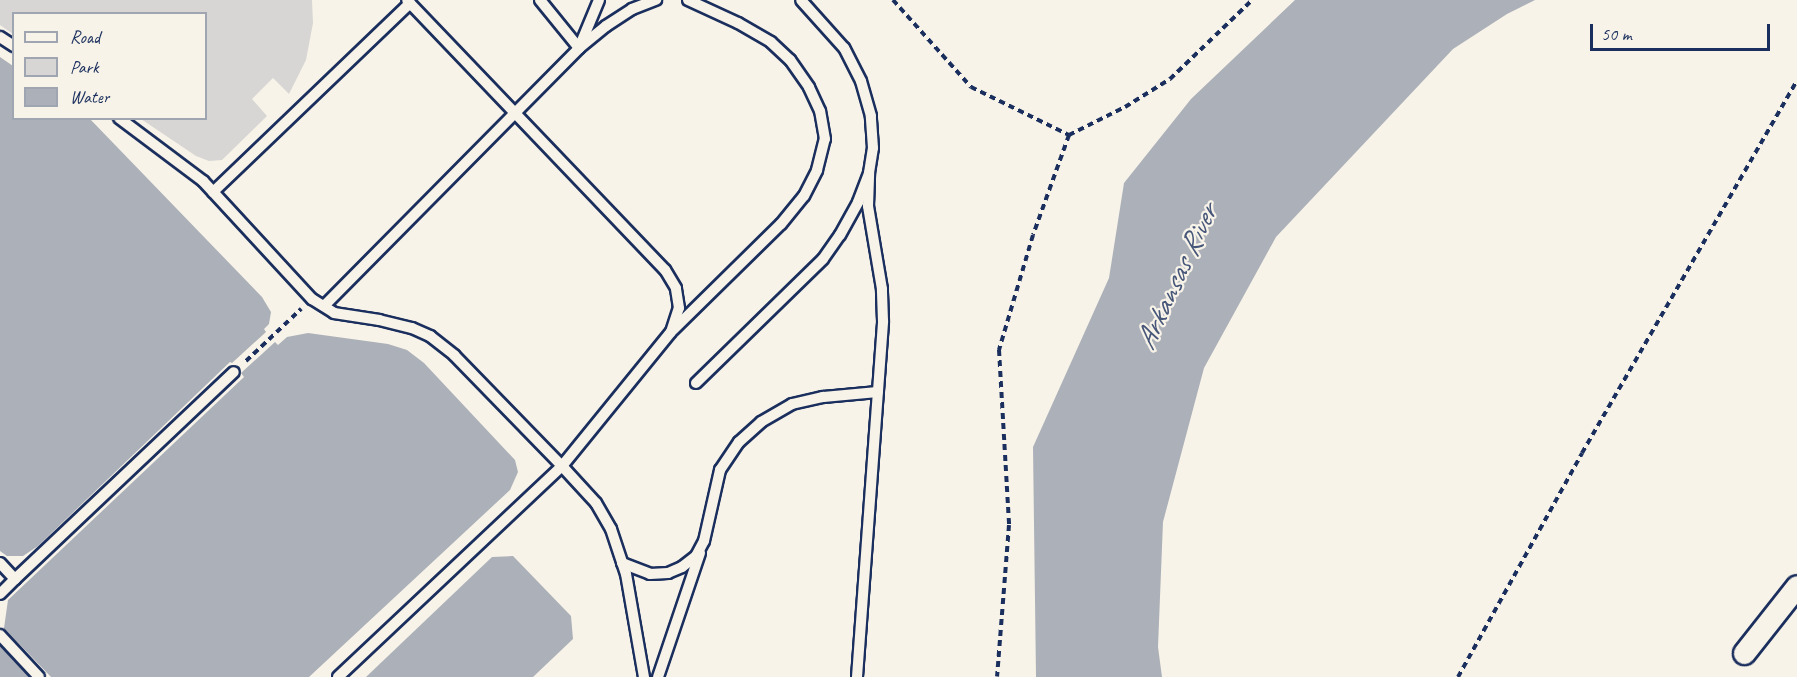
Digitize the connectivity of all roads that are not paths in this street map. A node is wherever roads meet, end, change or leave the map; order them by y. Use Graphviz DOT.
graph roads {
  1 [pos="540,0"];
  2 [pos="599,0"];
  3 [pos="656,0"];
  4 [pos="688,0"];
  5 [pos="801,0"];
  6 [pos="408,2"];
  7 [pos="579,48"];
  8 [pos="516,114"];
  9 [pos="122,120"];
  10 [pos="869,174"];
  11 [pos="213,192"];
  12 [pos="324,306"];
  13 [pos="670,332"];
  14 [pos="234,372"];
  15 [pos="696,383"];
  16 [pos="878,392"];
  17 [pos="562,466"];
  18 [pos="704,542"];
  19 [pos="0,563"];
  20 [pos="622,563"];
  21 [pos="15,579"];
  22 [pos="1797,586"];
  23 [pos="0,594"];
  24 [pos="0,635"];
  25 [pos="1744,653"];
  26 [pos="39,677"];
  27 [pos="338,677"];
  28 [pos="644,677"];
  29 [pos="658,677"];
  30 [pos="857,677"];
  1 -- 7 [label="lane"];
  2 -- 7 [label="lane"];
  3 -- 7 [label="lane"];
  4 -- 13 [label="lane"];
  5 -- 10 [label="lane"];
  6 -- 8 [label="lane"];
  6 -- 11 [label="lane"];
  7 -- 8 [label="lane"];
  8 -- 12 [label="lane"];
  8 -- 13 [label="lane"];
  9 -- 11 [label="lane"];
  10 -- 15 [label="lane"];
  10 -- 16 [label="lane"];
  11 -- 12 [label="lane"];
  12 -- 17 [label="lane"];
  13 -- 17 [label="lane"];
  14 -- 21 [label="lane"];
  16 -- 18 [label="lane"];
  16 -- 30 [label="lane"];
  17 -- 20 [label="lane"];
  17 -- 27 [label="lane"];
  18 -- 20 [label="lane"];
  18 -- 29 [label="lane"];
  19 -- 21 [label="lane"];
  20 -- 28 [label="lane"];
  21 -- 23 [label="lane"];
  22 -- 25 [label="street"];
  24 -- 26 [label="lane"];
}
